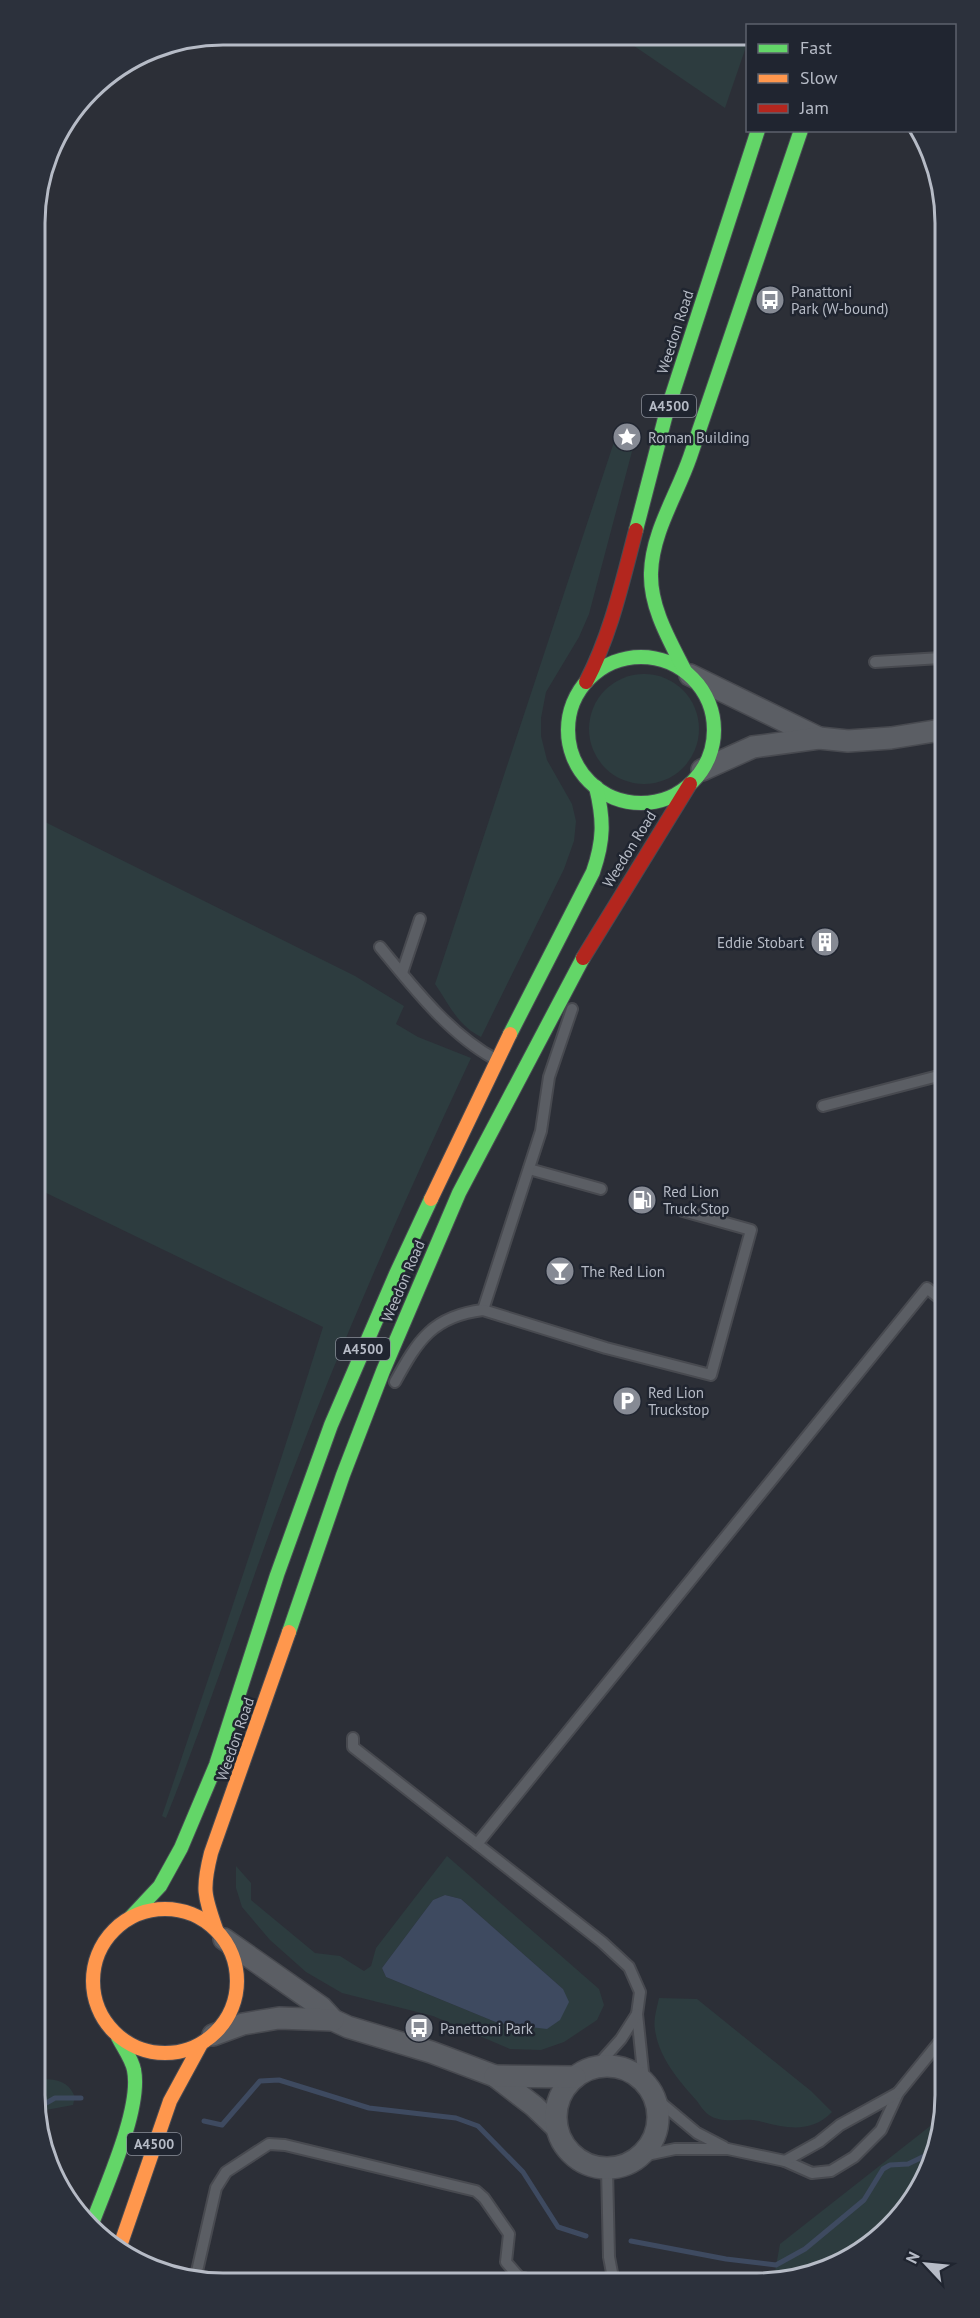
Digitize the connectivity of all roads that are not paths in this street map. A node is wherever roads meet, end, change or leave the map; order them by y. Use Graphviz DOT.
graph roads {
  1 [pos="757,132"];
  2 [pos="800,132"];
  3 [pos="935,658"];
  4 [pos="875,662"];
  5 [pos="688,673"];
  6 [pos="586,682"];
  7 [pos="935,731"];
  8 [pos="819,738"];
  9 [pos="696,777"];
  10 [pos="596,787"];
  11 [pos="620,895"];
  12 [pos="420,919"];
  13 [pos="380,947"];
  14 [pos="402,973"];
  15 [pos="583,984"];
  16 [pos="578,994"];
  17 [pos="497,1060"];
  18 [pos="935,1077"];
  19 [pos="823,1106"];
  20 [pos="529,1169"];
  21 [pos="601,1189"];
  22 [pos="683,1211"];
  23 [pos="935,1294"];
  24 [pos="483,1310"];
  25 [pos="343,1475"];
  26 [pos="352,1738"];
  27 [pos="477,1844"];
  28 [pos="131,1917"];
  29 [pos="220,1934"];
  30 [pos="637,2014"];
  31 [pos="333,2020"];
  32 [pos="117,2037"];
  33 [pos="207,2040"];
  34 [pos="935,2047"];
  35 [pos="596,2067"];
  36 [pos="495,2076"];
  37 [pos="575,2077"];
  38 [pos="649,2089"];
  39 [pos="898,2093"];
  40 [pos="556,2128"];
  41 [pos="728,2149"];
  42 [pos="642,2156"];
  43 [pos="784,2161"];
  44 [pos="607,2169"];
  45 [pos="94,2218"];
  46 [pos="122,2241"];
  47 [pos="197,2271"];
  48 [pos="516,2273"];
  49 [pos="612,2273"];
  1 -- 6 [label="highway, Weedon Road / A4500"];
  2 -- 5 [label="highway, A4500"];
  3 -- 4 [label="lane"];
  5 -- 6 [label="highway, A4500"];
  5 -- 8 [label="street"];
  5 -- 9 [label="highway, A4500"];
  6 -- 10 [label="highway, A4500"];
  7 -- 8 [label="street"];
  8 -- 9 [label="street"];
  9 -- 10 [label="highway, A4500"];
  9 -- 11 [label="highway, Weedon Road / A4500"];
  10 -- 17 [label="highway, Weedon Road / A4500"];
  11 -- 15 [label="lane"];
  11 -- 25 [label="highway, Weedon Road / A4500"];
  12 -- 14 [label="lane"];
  13 -- 14 [label="lane"];
  14 -- 17 [label="lane"];
  16 -- 20 [label="lane"];
  17 -- 28 [label="highway, Weedon Road / A4500"];
  18 -- 19 [label="lane"];
  20 -- 21 [label="lane"];
  20 -- 24 [label="lane"];
  22 -- 24 [label="lane"];
  23 -- 27 [label="lane"];
  24 -- 25 [label="lane"];
  25 -- 29 [label="highway, Weedon Road / A4500"];
  26 -- 27 [label="lane"];
  27 -- 30 [label="lane"];
  28 -- 29 [label="highway"];
  28 -- 32 [label="highway"];
  29 -- 31 [label="street"];
  29 -- 33 [label="highway"];
  30 -- 35 [label="lane"];
  30 -- 38 [label="lane"];
  31 -- 33 [label="street"];
  31 -- 36 [label="street"];
  32 -- 33 [label="highway"];
  32 -- 45 [label="highway, A4500"];
  33 -- 46 [label="highway, A4500"];
  34 -- 39 [label="lane"];
  35 -- 37 [label="street"];
  35 -- 38 [label="street"];
  36 -- 37 [label="street"];
  36 -- 40 [label="street"];
  37 -- 40 [label="street"];
  38 -- 41 [label="lane"];
  38 -- 42 [label="street"];
  39 -- 43 [label="lane"];
  39 -- 43 [label="lane"];
  40 -- 44 [label="street"];
  41 -- 42 [label="lane"];
  41 -- 43 [label="lane"];
  42 -- 44 [label="street"];
  44 -- 49 [label="lane"];
  47 -- 48 [label="lane"];
}
